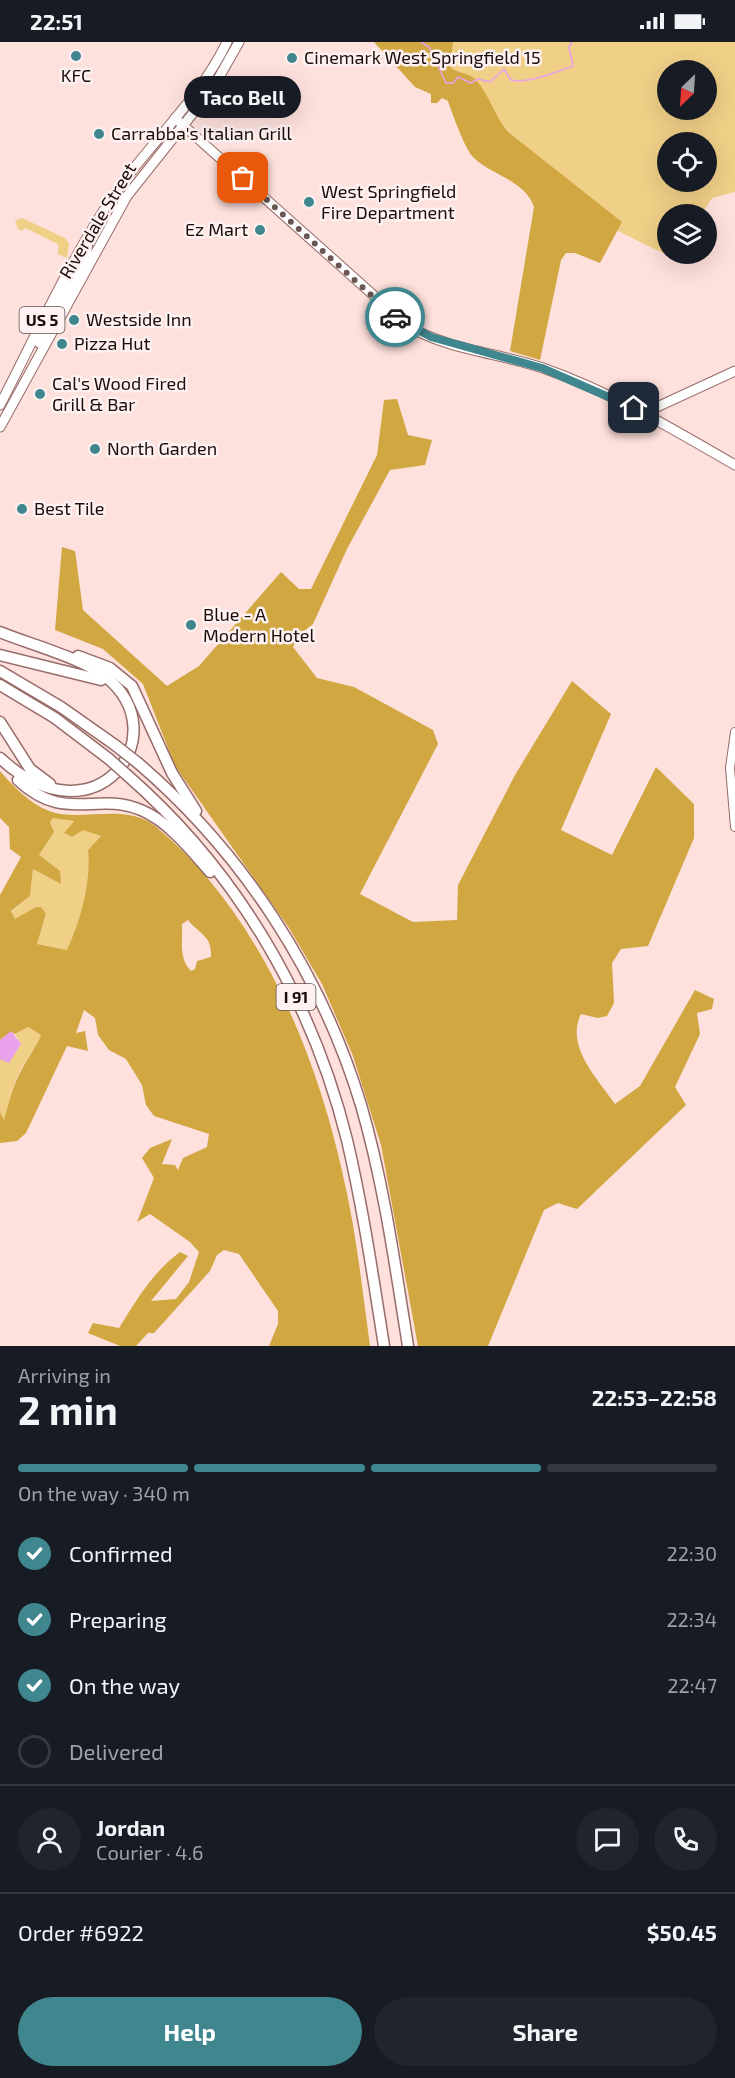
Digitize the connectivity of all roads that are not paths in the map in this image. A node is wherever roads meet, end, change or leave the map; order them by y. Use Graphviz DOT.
graph roads {
  1 [pos="227,42"];
  2 [pos="239,42"];
  3 [pos="172,122"];
  4 [pos="183,128"];
  5 [pos="107,231"];
  6 [pos="88,236"];
  7 [pos="29,371"];
  8 [pos="735,371"];
  9 [pos="0,405"];
  10 [pos="644,413"];
  11 [pos="0,426"];
  12 [pos="735,465"];
  13 [pos="0,630"];
  14 [pos="0,655"];
  15 [pos="0,671"];
  16 [pos="0,685"];
  17 [pos="129,710"];
  18 [pos="0,722"];
  19 [pos="735,732"];
  20 [pos="0,759"];
  21 [pos="92,788"];
  22 [pos="735,826"];
  23 [pos="233,862"];
  24 [pos="253,921"];
  25 [pos="384,1346"];
  26 [pos="408,1346"];
  1 -- 3 [label="main road, Riverdale Street / US 5"];
  2 -- 4 [label="main road, Riverdale Street / US 5"];
  3 -- 4 [label="main road"];
  3 -- 6 [label="main road, Riverdale Street / US 5"];
  4 -- 5 [label="main road, Riverdale Street / US 5"];
  4 -- 10 [label="main road"];
  5 -- 6 [label="main road"];
  5 -- 7 [label="main road, Riverdale Street / US 5"];
  6 -- 7 [label="main road"];
  6 -- 9 [label="main road, Riverdale Street / US 5"];
  7 -- 11 [label="main road, Riverdale Street / US 5"];
  8 -- 10 [label="main road"];
  10 -- 12 [label="main road"];
  13 -- 17 [label="highway"];
  13 -- 23 [label="highway"];
  14 -- 17 [label="highway"];
  15 -- 23 [label="highway, I 91, bridge"];
  16 -- 24 [label="highway, I 91, bridge"];
  17 -- 21 [label="highway"];
  18 -- 21 [label="highway"];
  19 -- 22 [label="street"];
  20 -- 21 [label="highway"];
  20 -- 24 [label="highway"];
  23 -- 26 [label="highway, I 91"];
  24 -- 25 [label="highway, I 91"];
}
